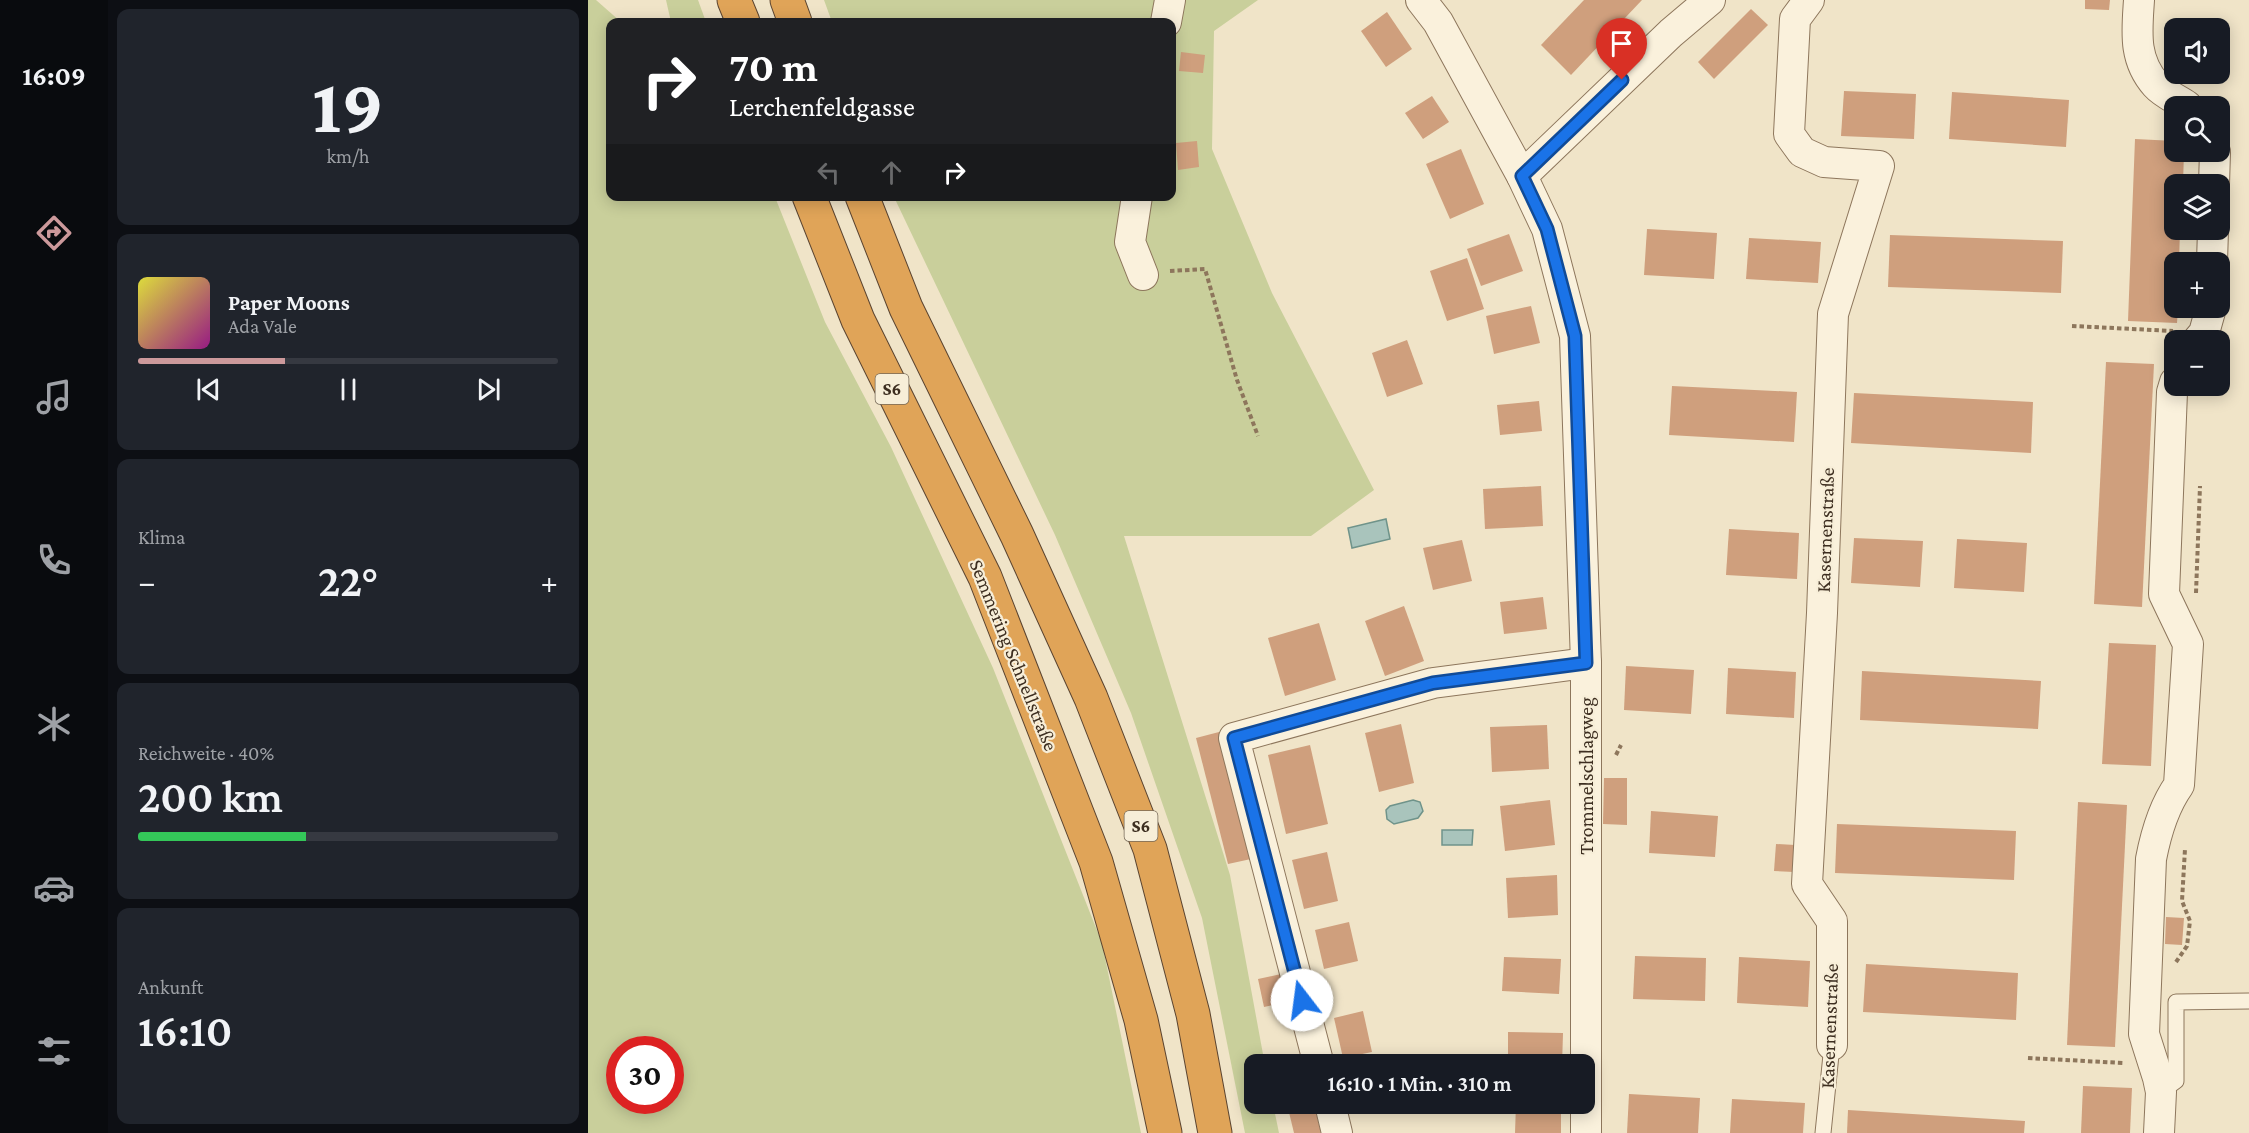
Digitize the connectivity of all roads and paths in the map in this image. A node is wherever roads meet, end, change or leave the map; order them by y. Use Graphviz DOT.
graph roads {
  1 [pos="734,0"];
  2 [pos="787,0"];
  3 [pos="1170,0"];
  4 [pos="1421,0"];
  5 [pos="1710,0"];
  6 [pos="1809,0"];
  7 [pos="2139,0"];
  8 [pos="741,18"];
  9 [pos="794,18"];
  10 [pos="1167,18"];
  11 [pos="2172,96"];
  12 [pos="1522,176"];
  13 [pos="811,201"];
  14 [pos="864,201"];
  15 [pos="1136,201"];
  16 [pos="1143,275"];
  17 [pos="2072,326"];
  18 [pos="2204,327"];
  19 [pos="2172,396"];
  20 [pos="1258,436"];
  21 [pos="1586,663"];
  22 [pos="2185,843"];
  23 [pos="2249,1001"];
  24 [pos="2176,1002"];
  25 [pos="1832,1045"];
  26 [pos="1316,1054"];
  27 [pos="2028,1058"];
  28 [pos="2157,1079"];
  29 [pos="1332,1114"];
  30 [pos="1165,1133"];
  31 [pos="1215,1133"];
  32 [pos="1337,1133"];
  33 [pos="1586,1133"];
  34 [pos="1822,1133"];
  35 [pos="2159,1133"];
  1 -- 8 [label="highway"];
  2 -- 9 [label="highway"];
  3 -- 10 [label="street"];
  4 -- 12 [label="street, Trommelschlagweg"];
  5 -- 12 [label="street"];
  6 -- 25 [label="street, Kasernenstraße"];
  7 -- 11 [label="street"];
  12 -- 21 [label="street, Trommelschlagweg"];
  13 -- 30 [label="highway, Semmering Schnellstraße / S6"];
  14 -- 31 [label="highway, S6"];
  15 -- 16 [label="street"];
  16 -- 20 [label="path"];
  17 -- 18 [label="path"];
  19 -- 28 [label="street"];
  21 -- 26 [label="street"];
  21 -- 33 [label="street, Trommelschlagweg"];
  22 -- 24 [label="path"];
  23 -- 24 [label="lane"];
  24 -- 28 [label="lane"];
  25 -- 34 [label="lane, Kasernenstraße"];
  27 -- 28 [label="path"];
  28 -- 35 [label="street"];
  29 -- 32 [label="street"];
}
